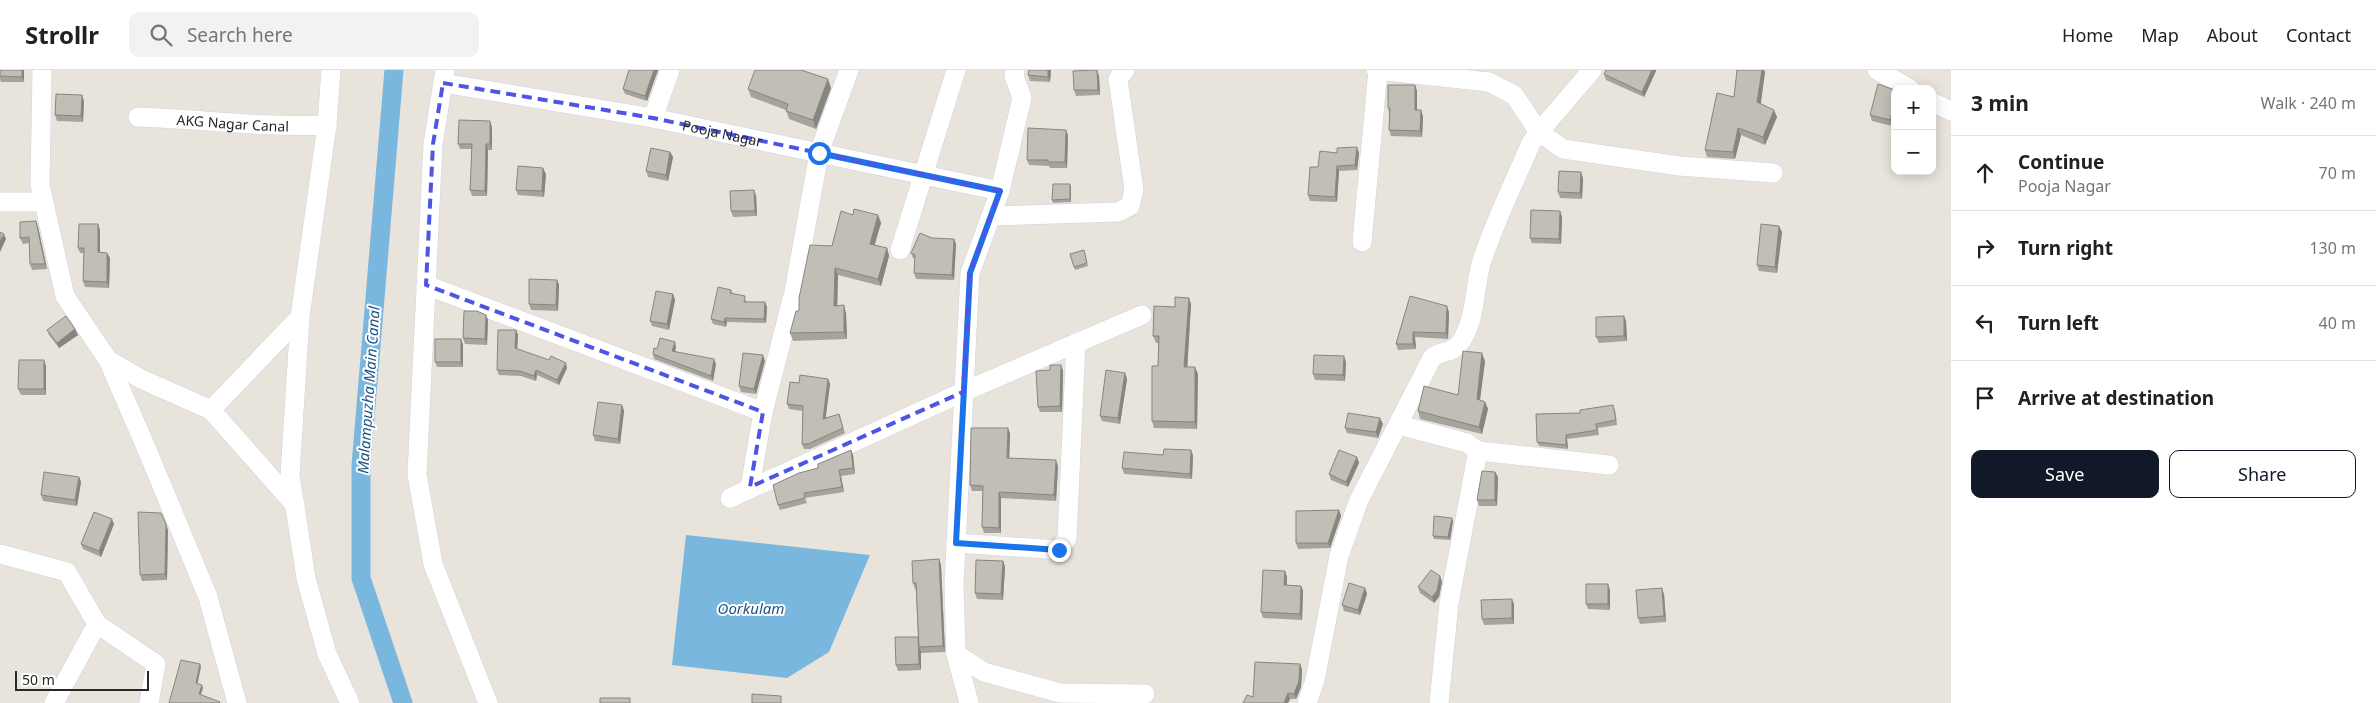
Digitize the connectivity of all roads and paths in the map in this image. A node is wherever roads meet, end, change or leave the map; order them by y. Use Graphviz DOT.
graph roads {
  1 [pos="42,70"];
  2 [pos="331,70"];
  3 [pos="670,70"];
  4 [pos="849,70"];
  5 [pos="956,70"];
  6 [pos="1015,70"];
  7 [pos="1125,70"];
  8 [pos="1377,70"];
  9 [pos="1592,70"];
  10 [pos="1877,70"];
  11 [pos="444,77"];
  12 [pos="1903,85"];
  13 [pos="1936,104"];
  14 [pos="1951,111"];
  15 [pos="138,117"];
  16 [pos="653,118"];
  17 [pos="327,125"];
  18 [pos="1539,132"];
  19 [pos="819,153"];
  20 [pos="1773,173"];
  21 [pos="922,175"];
  22 [pos="1000,191"];
  23 [pos="0,202"];
  24 [pos="44,202"];
  25 [pos="991,216"];
  26 [pos="1362,242"];
  27 [pos="900,250"];
  28 [pos="426,285"];
  29 [pos="1142,315"];
  30 [pos="300,317"];
  31 [pos="1076,344"];
  32 [pos="108,360"];
  33 [pos="964,392"];
  34 [pos="211,410"];
  35 [pos="763,412"];
  36 [pos="1399,425"];
  37 [pos="1478,451"];
  38 [pos="1609,465"];
  39 [pos="750,488"];
  40 [pos="730,498"];
  41 [pos="295,505"];
  42 [pos="956,543"];
  43 [pos="0,554"];
  44 [pos="97,624"];
  45 [pos="956,654"];
  46 [pos="1145,694"];
  47 [pos="54,703"];
  48 [pos="149,703"];
  49 [pos="237,703"];
  50 [pos="350,703"];
  51 [pos="488,703"];
  52 [pos="969,703"];
  53 [pos="1307,703"];
  54 [pos="1439,703"];
  1 -- 24 [label="street"];
  2 -- 17 [label="street"];
  3 -- 16 [label="street"];
  4 -- 19 [label="street"];
  5 -- 21 [label="street"];
  6 -- 22 [label="street"];
  7 -- 25 [label="street"];
  8 -- 18 [label="street"];
  8 -- 26 [label="street"];
  9 -- 18 [label="street"];
  10 -- 12 [label="street"];
  11 -- 16 [label="street, Pooja Nagar"];
  11 -- 28 [label="street"];
  13 -- 14 [label="street"];
  15 -- 17 [label="street, AKG Nagar Canal"];
  16 -- 19 [label="street, Pooja Nagar"];
  17 -- 30 [label="street"];
  18 -- 20 [label="street"];
  18 -- 36 [label="street"];
  19 -- 21 [label="street, Pooja Nagar"];
  19 -- 35 [label="street"];
  21 -- 22 [label="street, Pooja Nagar"];
  21 -- 27 [label="street"];
  22 -- 25 [label="street"];
  23 -- 24 [label="street"];
  24 -- 32 [label="street"];
  25 -- 33 [label="street"];
  28 -- 35 [label="street"];
  28 -- 51 [label="street"];
  29 -- 31 [label="street"];
  30 -- 34 [label="street"];
  30 -- 41 [label="street"];
  31 -- 33 [label="street"];
  31 -- 42 [label="street"];
  32 -- 34 [label="street"];
  32 -- 49 [label="street"];
  33 -- 39 [label="street"];
  33 -- 42 [label="street"];
  34 -- 41 [label="street"];
  35 -- 39 [label="street"];
  36 -- 37 [label="street"];
  36 -- 53 [label="street"];
  37 -- 38 [label="street"];
  37 -- 54 [label="street"];
  39 -- 40 [label="street"];
  41 -- 50 [label="street"];
  42 -- 45 [label="street"];
  43 -- 44 [label="street"];
  44 -- 47 [label="street"];
  44 -- 48 [label="street"];
  45 -- 46 [label="street"];
  45 -- 52 [label="street"];
}
